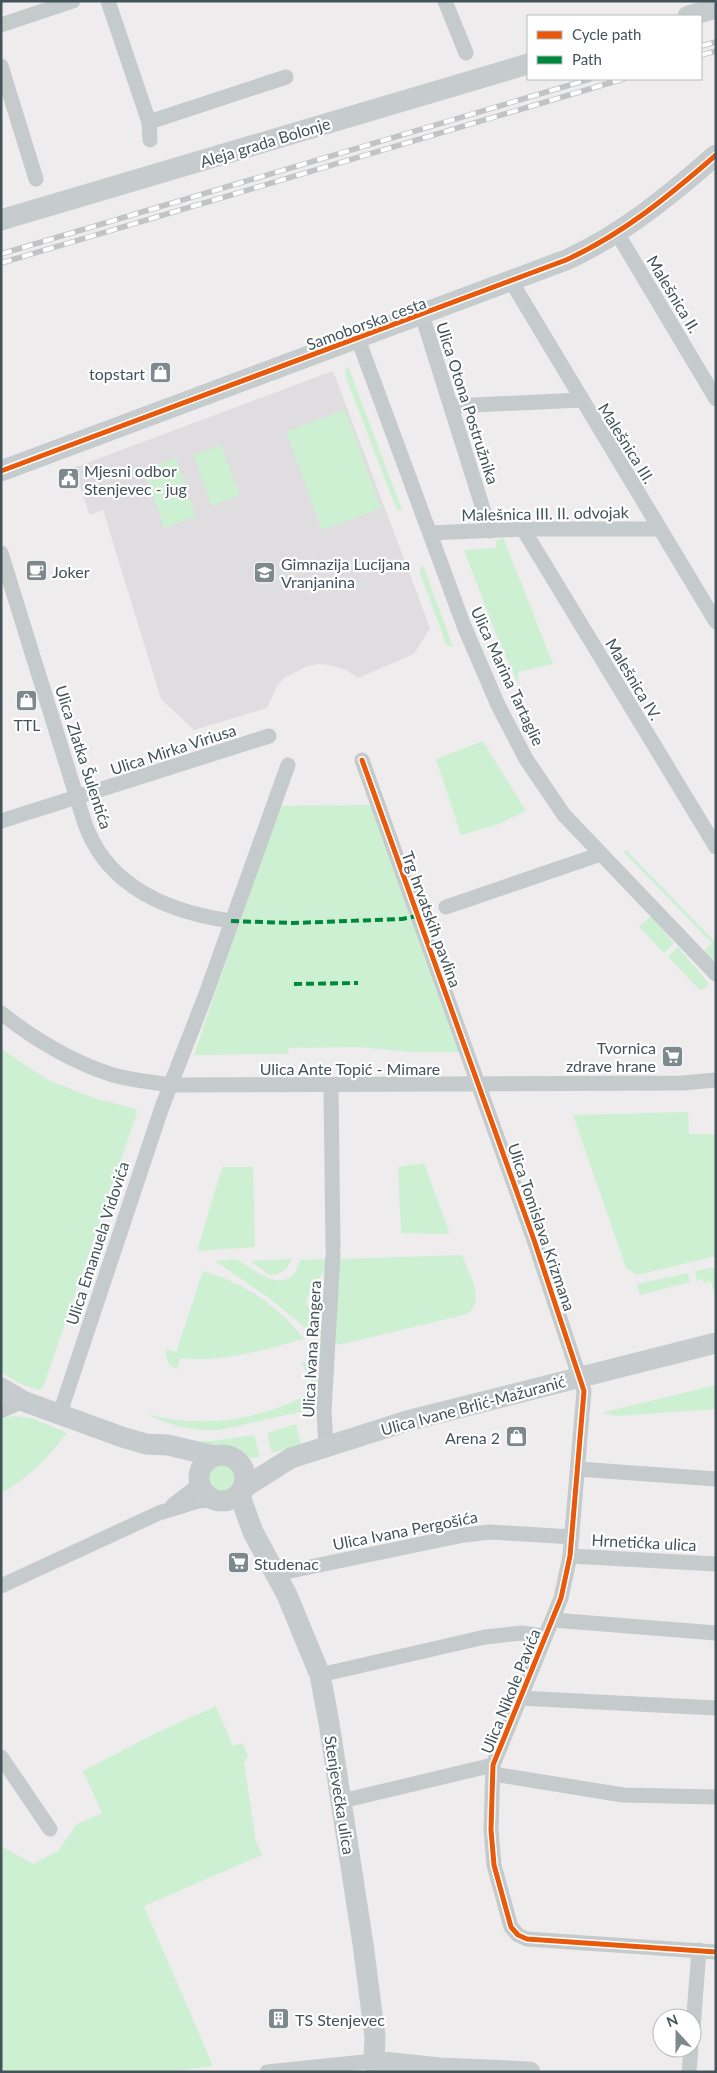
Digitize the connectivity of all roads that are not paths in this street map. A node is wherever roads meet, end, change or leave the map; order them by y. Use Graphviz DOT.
graph roads {
  1 [pos="73,1"];
  2 [pos="108,1"];
  3 [pos="445,1"];
  4 [pos="716,8"];
  5 [pos="692,15"];
  6 [pos="1,24"];
  7 [pos="466,53"];
  8 [pos="527,64"];
  9 [pos="1,66"];
  10 [pos="286,77"];
  11 [pos="149,122"];
  12 [pos="150,140"];
  13 [pos="716,155"];
  14 [pos="36,179"];
  15 [pos="1,220"];
  16 [pos="617,233"];
  17 [pos="511,281"];
  18 [pos="422,315"];
  19 [pos="358,339"];
  20 [pos="716,398"];
  21 [pos="581,400"];
  22 [pos="452,406"];
  23 [pos="1,471"];
  24 [pos="523,529"];
  25 [pos="660,529"];
  26 [pos="490,531"];
  27 [pos="430,533"];
  28 [pos="1,553"];
  29 [pos="716,622"];
  30 [pos="269,736"];
  31 [pos="362,760"];
  32 [pos="288,765"];
  33 [pos="76,798"];
  34 [pos="1,821"];
  35 [pos="716,847"];
  36 [pos="601,854"];
  37 [pos="446,907"];
  38 [pos="231,921"];
  39 [pos="716,974"];
  40 [pos="1,1013"];
  41 [pos="716,1080"];
  42 [pos="170,1085"];
  43 [pos="479,1085"];
  44 [pos="331,1086"];
  45 [pos="716,1343"];
  46 [pos="579,1377"];
  47 [pos="1,1388"];
  48 [pos="23,1401"];
  49 [pos="1,1410"];
  50 [pos="60,1414"];
  51 [pos="146,1444"];
  52 [pos="326,1446"];
  53 [pos="214,1456"];
  54 [pos="290,1458"];
  55 [pos="236,1459"];
  56 [pos="578,1469"];
  57 [pos="199,1479"];
  58 [pos="716,1479"];
  59 [pos="242,1489"];
  60 [pos="217,1500"];
  61 [pos="159,1513"];
  62 [pos="253,1532"];
  63 [pos="572,1537"];
  64 [pos="570,1556"];
  65 [pos="716,1564"];
  66 [pos="276,1574"];
  67 [pos="1,1586"];
  68 [pos="553,1620"];
  69 [pos="716,1633"];
  70 [pos="545,1636"];
  71 [pos="320,1675"];
  72 [pos="519,1698"];
  73 [pos="716,1708"];
  74 [pos="1,1757"];
  75 [pos="493,1770"];
  76 [pos="716,1797"];
  77 [pos="342,1801"];
  78 [pos="50,1828"];
  79 [pos="699,1950"];
  80 [pos="716,1952"];
  81 [pos="695,2008"];
  82 [pos="690,2058"];
  83 [pos="374,2066"];
  84 [pos="501,2071"];
  85 [pos="267,2072"];
  86 [pos="530,2072"];
  87 [pos="689,2072"];
  1 -- 6 [label="street"];
  2 -- 11 [label="street"];
  3 -- 7 [label="street"];
  4 -- 5 [label="street"];
  8 -- 15 [label="street, Aleja grada Bolonje"];
  9 -- 14 [label="street"];
  10 -- 11 [label="street"];
  11 -- 12 [label="street"];
  13 -- 16 [label="street, Samoborska cesta"];
  16 -- 17 [label="street, Samoborska cesta"];
  16 -- 20 [label="street, Malešnica II."];
  17 -- 18 [label="street, Samoborska cesta"];
  17 -- 21 [label="street, Malešnica III."];
  18 -- 19 [label="street, Samoborska cesta"];
  18 -- 22 [label="street, Ulica Otona Postružnika"];
  19 -- 23 [label="street, Samoborska cesta"];
  19 -- 27 [label="street, Ulica Marina Tartaglie"];
  21 -- 22 [label="street"];
  21 -- 25 [label="street, Malešnica III."];
  22 -- 26 [label="street, Ulica Otona Postružnika"];
  24 -- 25 [label="street, Malešnica III. II. odvojak"];
  24 -- 26 [label="street, Malešnica III. II. odvojak"];
  24 -- 35 [label="street, Malešnica IV."];
  25 -- 29 [label="street, Malešnica III."];
  26 -- 27 [label="street, Malešnica III. II. odvojak"];
  27 -- 36 [label="street, Ulica Marina Tartaglie"];
  28 -- 33 [label="street, Ulica Zlatka Šulentića"];
  30 -- 33 [label="street, Ulica Mirka Viriusa"];
  31 -- 43 [label="street, Trg hrvatskih pavlina"];
  32 -- 38 [label="street"];
  33 -- 34 [label="street, Ulica Mirka Viriusa"];
  33 -- 38 [label="street, Ulica Zlatka Šulentića"];
  36 -- 37 [label="street, Trg hrvatskih pavlina"];
  36 -- 39 [label="street, Ulica Marina Tartaglie"];
  38 -- 42 [label="street"];
  40 -- 42 [label="street, Ulica Ante Topić - Mimare"];
  41 -- 43 [label="street, Ulica Ante Topić - Mimare"];
  42 -- 44 [label="street, Ulica Ante Topić - Mimare"];
  42 -- 50 [label="street, Ulica Emanuela Vidovića"];
  43 -- 44 [label="street, Ulica Ante Topić - Mimare"];
  43 -- 46 [label="street, Ulica Tomislava Krizmana"];
  44 -- 52 [label="street, Ulica Ivana Rangera"];
  45 -- 46 [label="street, Ulica Ivane Brlić-Mažuranić"];
  46 -- 52 [label="street, Ulica Ivane Brlić-Mažuranić"];
  46 -- 56 [label="street, Ulica Nikole Pavića"];
  47 -- 48 [label="street"];
  48 -- 49 [label="street"];
  48 -- 50 [label="street"];
  50 -- 51 [label="street"];
  51 -- 53 [label="street"];
  51 -- 57 [label="street"];
  52 -- 54 [label="street, Ulica Ivane Brlić-Mažuranić"];
  53 -- 55 [label="street"];
  53 -- 57 [label="street"];
  54 -- 55 [label="street, Ulica Ivane Brlić-Mažuranić"];
  54 -- 59 [label="street, Ulica Ivane Brlić-Mažuranić"];
  55 -- 59 [label="street"];
  56 -- 58 [label="street"];
  56 -- 63 [label="street, Ulica Nikole Pavića"];
  57 -- 60 [label="street"];
  57 -- 61 [label="street"];
  59 -- 60 [label="street"];
  59 -- 62 [label="street, Stenjevečka ulica"];
  60 -- 61 [label="street"];
  60 -- 62 [label="street, Stenjevečka ulica"];
  61 -- 67 [label="street"];
  62 -- 66 [label="street, Stenjevečka ulica"];
  63 -- 64 [label="street, Ulica Nikole Pavića"];
  63 -- 66 [label="street, Ulica Ivana Pergošića"];
  64 -- 65 [label="street, Hrnetićka ulica"];
  64 -- 68 [label="street, Ulica Nikole Pavića"];
  66 -- 71 [label="street, Stenjevečka ulica"];
  68 -- 69 [label="street"];
  68 -- 70 [label="street, Ulica Nikole Pavića"];
  70 -- 71 [label="street"];
  70 -- 72 [label="street, Ulica Nikole Pavića"];
  71 -- 77 [label="street, Stenjevečka ulica"];
  72 -- 73 [label="street"];
  72 -- 75 [label="street, Ulica Nikole Pavića"];
  74 -- 78 [label="street"];
  75 -- 76 [label="street, Ulica Nikole Pavića"];
  75 -- 77 [label="street"];
  75 -- 79 [label="street, Ulica Nikole Pavića"];
  77 -- 83 [label="street, Stenjevečka ulica"];
  79 -- 80 [label="street, Ulica Nikole Pavića"];
  79 -- 81 [label="street"];
  82 -- 87 [label="street"];
  83 -- 84 [label="street"];
  83 -- 85 [label="street"];
  84 -- 86 [label="street"];
}
